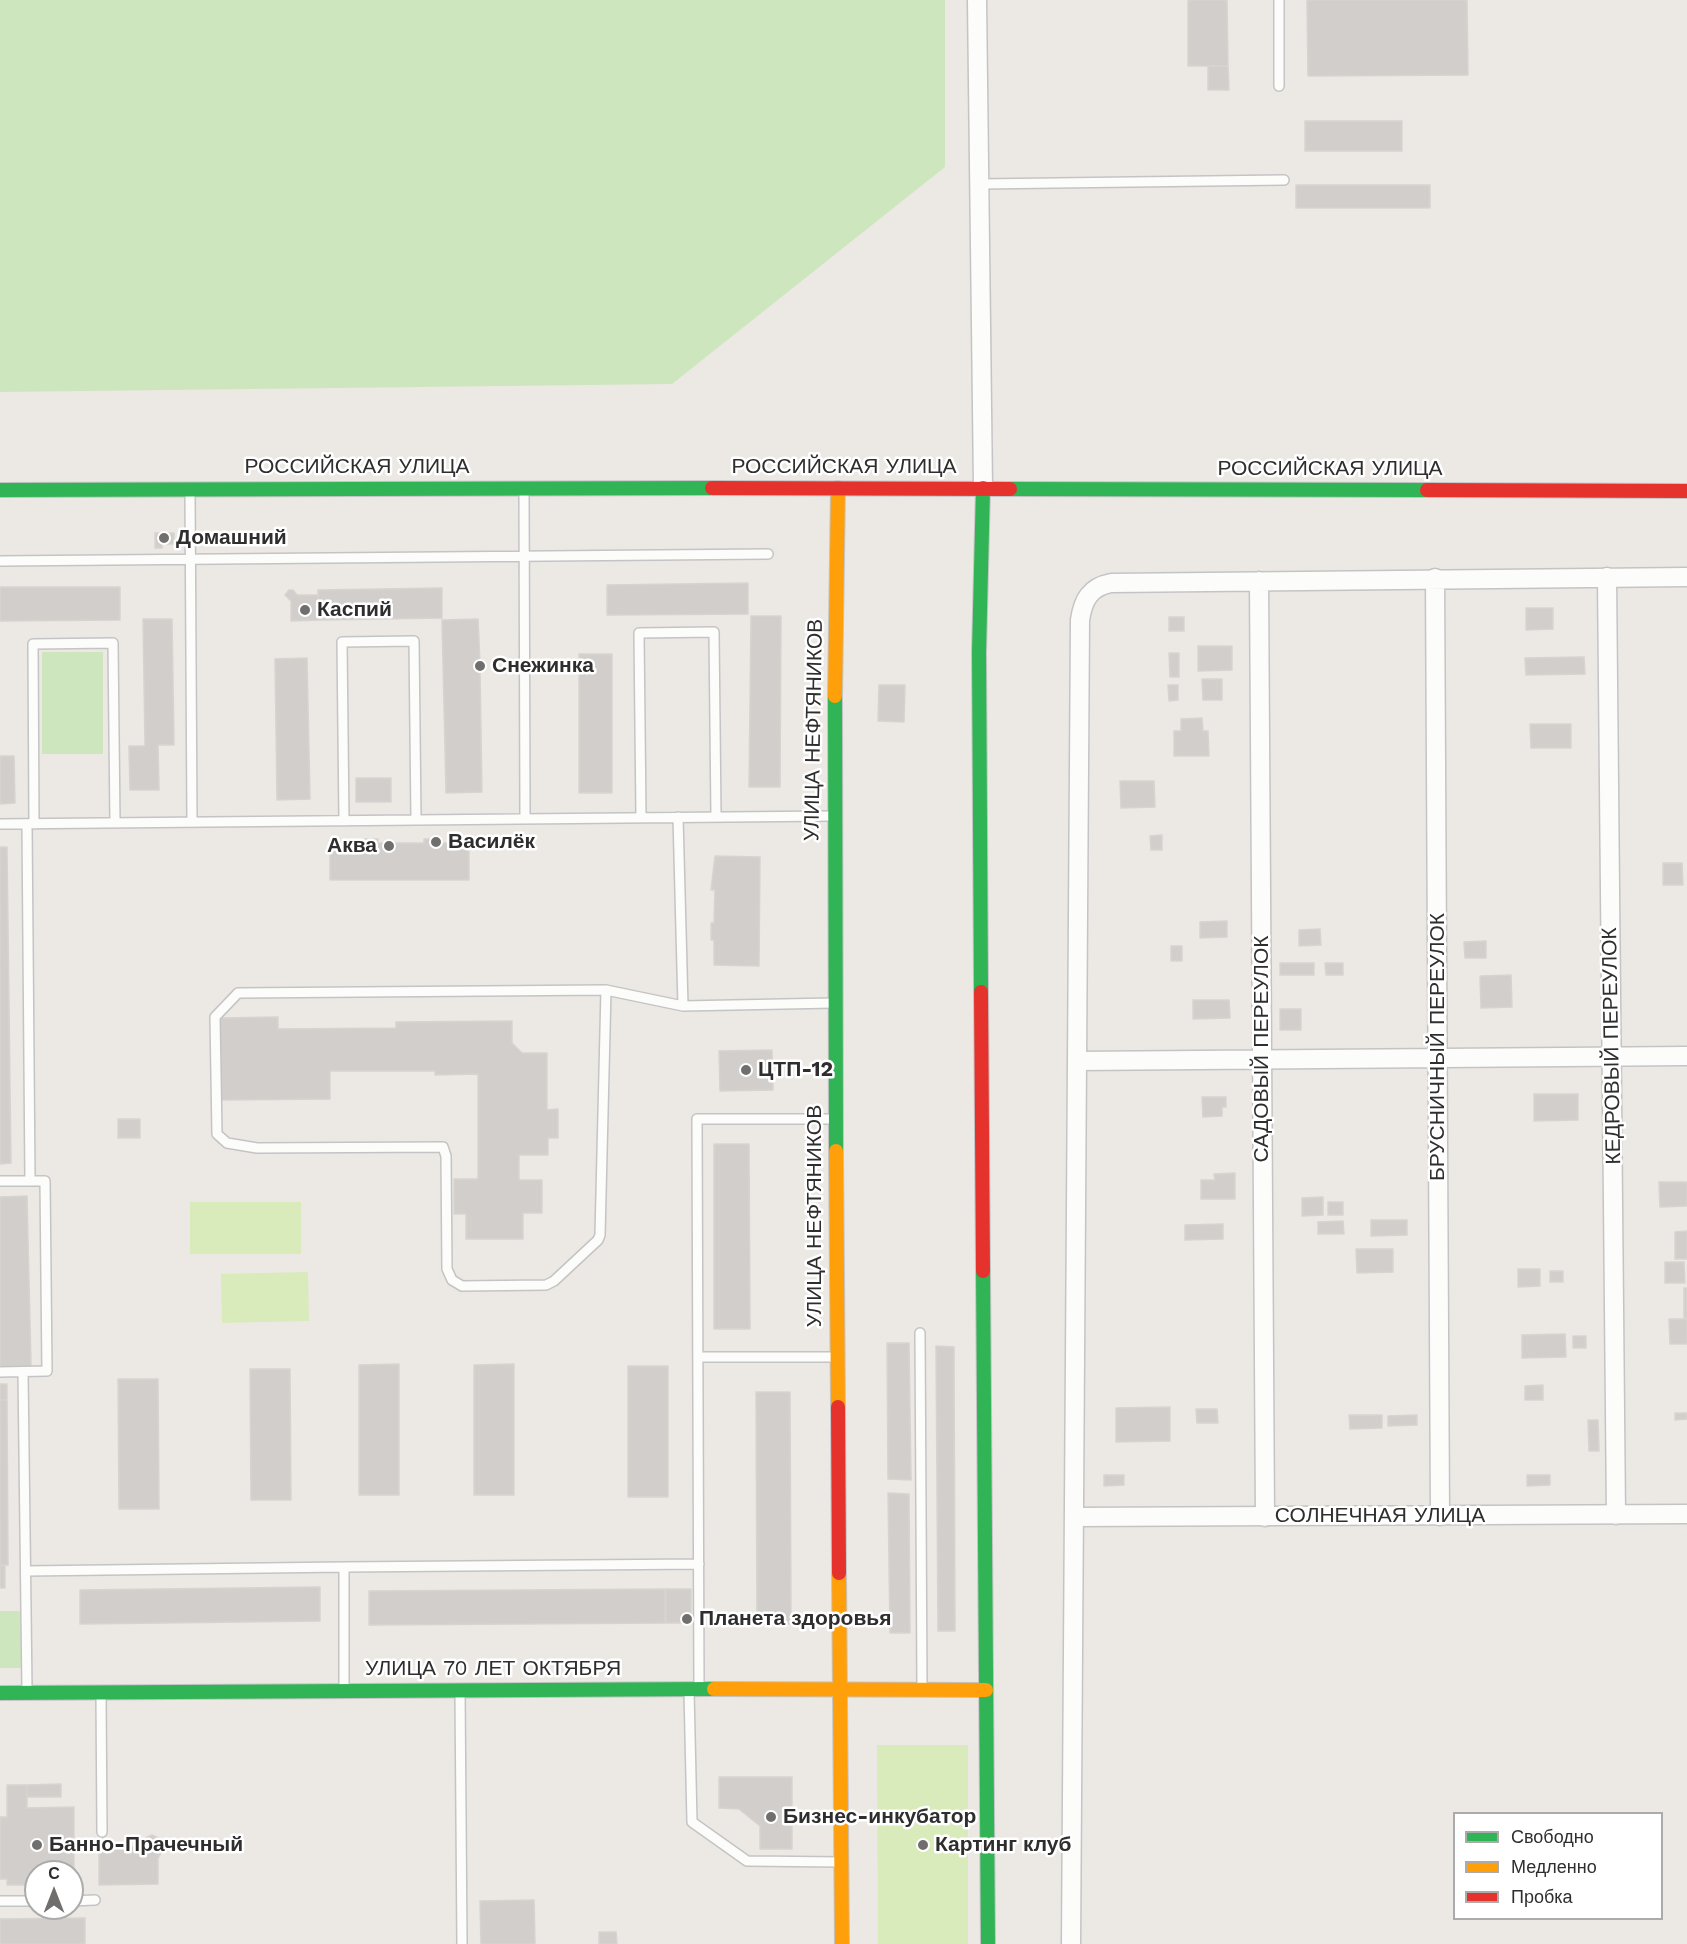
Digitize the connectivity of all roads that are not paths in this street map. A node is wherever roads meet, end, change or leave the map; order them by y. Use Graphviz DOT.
graph roads {
  1 [pos="977,0"];
  2 [pos="1279,0"];
  3 [pos="1279,86"];
  4 [pos="1284,180"];
  5 [pos="980,184"];
  6 [pos="524,487"];
  7 [pos="838,488"];
  8 [pos="983,488"];
  9 [pos="190,489"];
  10 [pos="0,490"];
  11 [pos="1687,491"];
  12 [pos="768,554"];
  13 [pos="524,555"];
  14 [pos="191,558"];
  15 [pos="0,561"];
  16 [pos="1607,577"];
  17 [pos="1687,577"];
  18 [pos="1435,578"];
  19 [pos="1259,581"];
  20 [pos="834,816"];
  21 [pos="678,817"];
  22 [pos="716,817"];
  23 [pos="641,818"];
  24 [pos="525,819"];
  25 [pos="416,820"];
  26 [pos="344,821"];
  27 [pos="192,822"];
  28 [pos="115,823"];
  29 [pos="0,824"];
  30 [pos="31,824"];
  31 [pos="606,990"];
  32 [pos="835,1003"];
  33 [pos="683,1006"];
  34 [pos="1612,1056"];
  35 [pos="1687,1056"];
  36 [pos="1438,1058"];
  37 [pos="1262,1059"];
  38 [pos="1077,1061"];
  39 [pos="835,1119"];
  40 [pos="0,1181"];
  41 [pos="30,1181"];
  42 [pos="920,1333"];
  43 [pos="698,1357"];
  44 [pos="837,1357"];
  45 [pos="0,1372"];
  46 [pos="23,1372"];
  47 [pos="1687,1514"];
  48 [pos="1616,1515"];
  49 [pos="1265,1516"];
  50 [pos="1440,1516"];
  51 [pos="1074,1517"];
  52 [pos="699,1564"];
  53 [pos="344,1567"];
  54 [pos="26,1571"];
  55 [pos="460,1689"];
  56 [pos="694,1689"];
  57 [pos="839,1689"];
  58 [pos="345,1690"];
  59 [pos="922,1690"];
  60 [pos="986,1690"];
  61 [pos="27,1692"];
  62 [pos="0,1693"];
  63 [pos="101,1693"];
  64 [pos="102,1832"];
  65 [pos="842,1862"];
  66 [pos="84,1900"];
  67 [pos="95,1900"];
  68 [pos="0,1901"];
  69 [pos="24,1901"];
  70 [pos="462,1944"];
  71 [pos="842,1944"];
  72 [pos="988,1944"];
  73 [pos="1071,1944"];
  1 -- 5 [label="street"];
  2 -- 3 [label="lane"];
  4 -- 5 [label="lane"];
  5 -- 8 [label="street"];
  6 -- 7 [label="main road, РОССИЙСКАЯ УЛИЦА"];
  6 -- 9 [label="main road, РОССИЙСКАЯ УЛИЦА"];
  6 -- 13 [label="lane"];
  7 -- 8 [label="main road, РОССИЙСКАЯ УЛИЦА"];
  7 -- 20 [label="main road, УЛИЦА НЕФТЯНИКОВ"];
  8 -- 11 [label="main road, РОССИЙСКАЯ УЛИЦА"];
  8 -- 60 [label="main road"];
  9 -- 10 [label="main road, РОССИЙСКАЯ УЛИЦА"];
  9 -- 14 [label="lane"];
  12 -- 13 [label="lane"];
  13 -- 14 [label="lane"];
  13 -- 24 [label="lane"];
  14 -- 15 [label="lane"];
  14 -- 27 [label="lane"];
  16 -- 17 [label="street"];
  16 -- 18 [label="street"];
  16 -- 34 [label="street, КЕДРОВЫЙ ПЕРЕУЛОК"];
  18 -- 19 [label="street"];
  18 -- 36 [label="street, БРУСНИЧНЫЙ ПЕРЕУЛОК"];
  19 -- 37 [label="street, САДОВЫЙ ПЕРЕУЛОК"];
  19 -- 38 [label="street"];
  20 -- 22 [label="lane"];
  20 -- 32 [label="main road, УЛИЦА НЕФТЯНИКОВ"];
  21 -- 22 [label="lane"];
  21 -- 23 [label="lane"];
  21 -- 33 [label="lane"];
  22 -- 23 [label="lane"];
  23 -- 24 [label="lane"];
  24 -- 25 [label="lane"];
  25 -- 26 [label="lane"];
  25 -- 26 [label="lane"];
  26 -- 27 [label="lane"];
  27 -- 28 [label="lane"];
  28 -- 30 [label="lane"];
  28 -- 30 [label="lane"];
  29 -- 30 [label="lane"];
  30 -- 41 [label="lane"];
  31 -- 31 [label="lane"];
  31 -- 33 [label="lane"];
  32 -- 33 [label="lane"];
  32 -- 39 [label="main road, УЛИЦА НЕФТЯНИКОВ"];
  34 -- 35 [label="street"];
  34 -- 36 [label="street"];
  34 -- 48 [label="street, КЕДРОВЫЙ ПЕРЕУЛОК"];
  36 -- 37 [label="street"];
  36 -- 50 [label="street, БРУСНИЧНЫЙ ПЕРЕУЛОК"];
  37 -- 38 [label="street"];
  37 -- 49 [label="street, САДОВЫЙ ПЕРЕУЛОК"];
  38 -- 51 [label="street"];
  39 -- 43 [label="lane"];
  39 -- 44 [label="main road, УЛИЦА НЕФТЯНИКОВ"];
  40 -- 41 [label="lane"];
  41 -- 46 [label="lane"];
  42 -- 59 [label="lane"];
  43 -- 44 [label="lane"];
  43 -- 52 [label="lane"];
  44 -- 57 [label="main road, УЛИЦА НЕФТЯНИКОВ"];
  45 -- 46 [label="lane"];
  46 -- 54 [label="lane"];
  47 -- 48 [label="street, СОЛНЕЧНАЯ УЛИЦА"];
  48 -- 50 [label="street, СОЛНЕЧНАЯ УЛИЦА"];
  49 -- 50 [label="street, СОЛНЕЧНАЯ УЛИЦА"];
  49 -- 51 [label="street, СОЛНЕЧНАЯ УЛИЦА"];
  51 -- 73 [label="street"];
  52 -- 53 [label="lane"];
  52 -- 56 [label="lane"];
  53 -- 54 [label="lane"];
  53 -- 58 [label="lane"];
  54 -- 61 [label="lane"];
  55 -- 56 [label="main road, УЛИЦА 70 ЛЕТ ОКТЯБРЯ"];
  55 -- 58 [label="main road, УЛИЦА 70 ЛЕТ ОКТЯБРЯ"];
  55 -- 70 [label="lane"];
  56 -- 57 [label="main road, УЛИЦА 70 ЛЕТ ОКТЯБРЯ"];
  56 -- 65 [label="lane"];
  57 -- 59 [label="main road, УЛИЦА 70 ЛЕТ ОКТЯБРЯ"];
  57 -- 65 [label="main road, УЛИЦА НЕФТЯНИКОВ"];
  58 -- 63 [label="main road, УЛИЦА 70 ЛЕТ ОКТЯБРЯ"];
  59 -- 60 [label="main road, УЛИЦА 70 ЛЕТ ОКТЯБРЯ"];
  60 -- 72 [label="main road"];
  61 -- 62 [label="main road, УЛИЦА 70 ЛЕТ ОКТЯБРЯ"];
  61 -- 63 [label="main road, УЛИЦА 70 ЛЕТ ОКТЯБРЯ"];
  63 -- 64 [label="lane"];
  65 -- 71 [label="main road, УЛИЦА НЕФТЯНИКОВ"];
  66 -- 67 [label="lane"];
  68 -- 69 [label="lane"];
}
